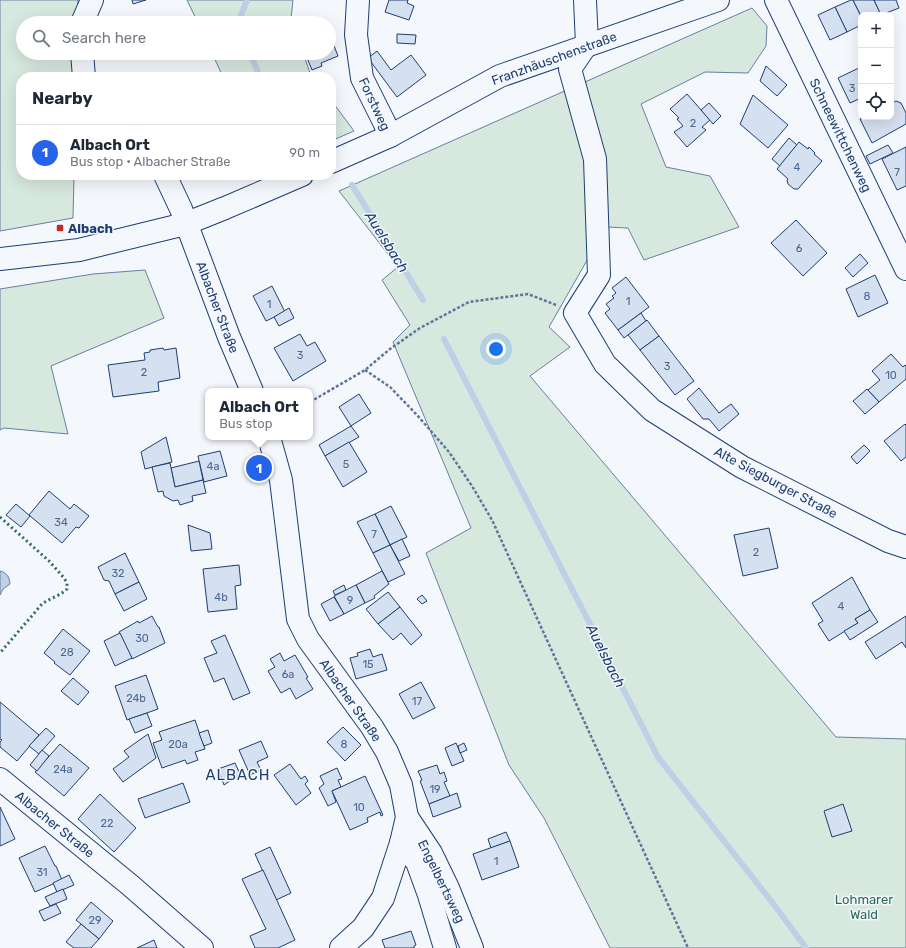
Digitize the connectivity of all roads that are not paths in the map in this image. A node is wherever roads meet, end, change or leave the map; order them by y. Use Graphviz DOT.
graph roads {
  1 [pos="92,0"];
  2 [pos="358,0"];
  3 [pos="585,0"];
  4 [pos="718,0"];
  5 [pos="776,0"];
  6 [pos="85,16"];
  7 [pos="588,44"];
  8 [pos="83,60"];
  9 [pos="84,72"];
  10 [pos="390,136"];
  11 [pos="336,160"];
  12 [pos="167,180"];
  13 [pos="290,180"];
  14 [pos="186,224"];
  15 [pos="0,259"];
  16 [pos="906,269"];
  17 [pos="251,388"];
  18 [pos="270,440"];
  19 [pos="906,547"];
  20 [pos="0,779"];
  21 [pos="407,816"];
  22 [pos="401,843"];
  23 [pos="202,948"];
  24 [pos="341,948"];
  25 [pos="445,948"];
  26 [pos="472,948"];
  1 -- 6 [label="street"];
  2 -- 10 [label="street, Forstweg"];
  3 -- 7 [label="street"];
  4 -- 7 [label="street, Franzhäuschenstraße"];
  5 -- 16 [label="street, Schneewittchenweg"];
  7 -- 10 [label="street, Franzhäuschenstraße"];
  7 -- 19 [label="street, Alte Siegburger Straße"];
  8 -- 9 [label="street"];
  10 -- 11 [label="street, Franzhäuschenstraße"];
  12 -- 14 [label="street, Albacher Straße"];
  13 -- 14 [label="street"];
  14 -- 15 [label="street"];
  14 -- 17 [label="street, Albacher Straße"];
  18 -- 21 [label="street, Albacher Straße"];
  20 -- 23 [label="street, Albacher Straße"];
  21 -- 22 [label="street, Albacher Straße"];
  21 -- 26 [label="street, Engelbertsweg"];
  22 -- 24 [label="street, Albacher Straße"];
  22 -- 25 [label="street, Engelbertsweg"];
}
